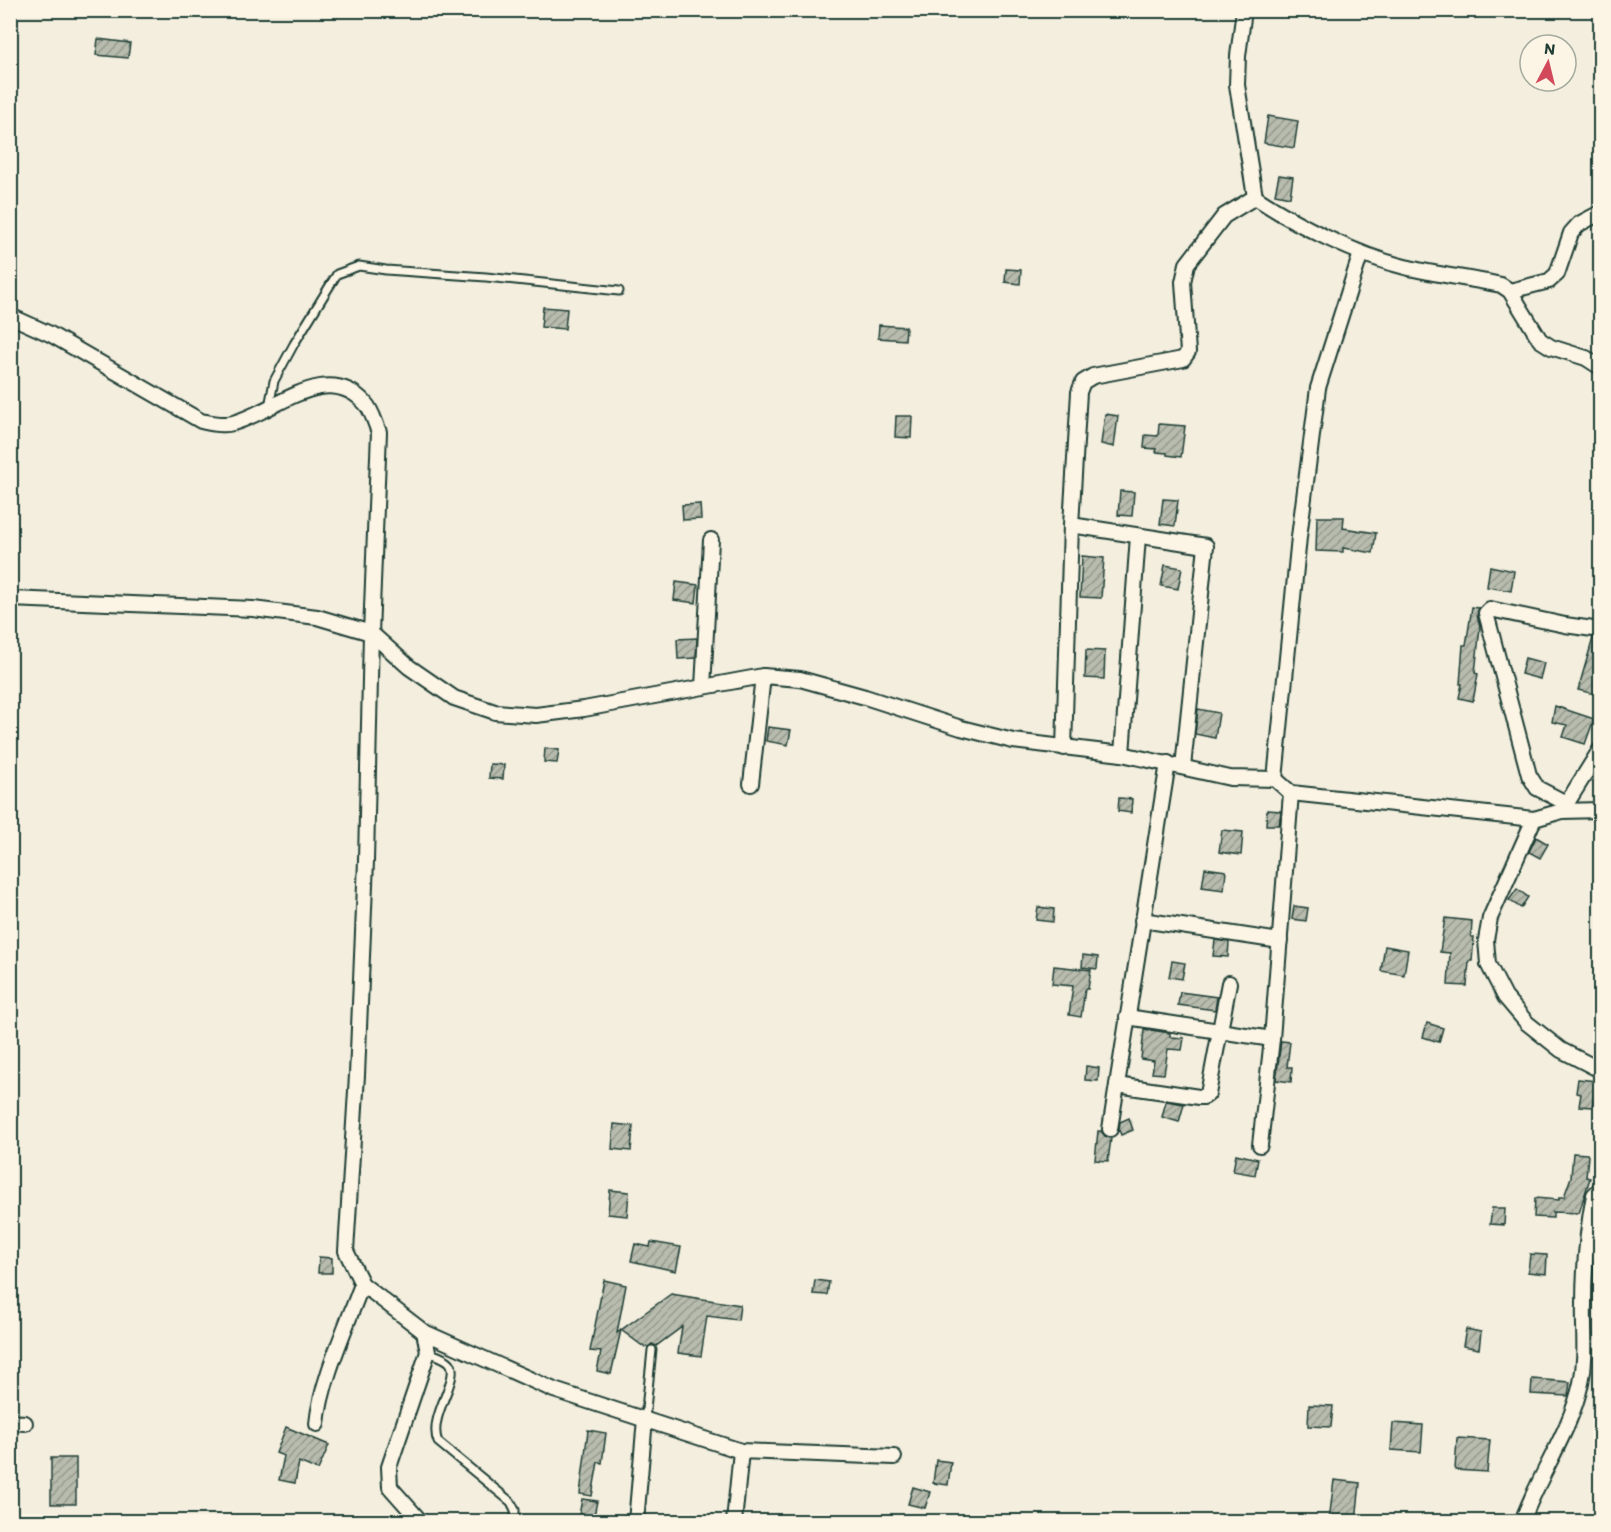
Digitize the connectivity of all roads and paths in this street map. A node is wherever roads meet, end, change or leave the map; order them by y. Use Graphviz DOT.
graph roads {
  1 [pos="1244,10"];
  2 [pos="1255,197"];
  3 [pos="1600,213"];
  4 [pos="1361,253"];
  5 [pos="619,291"];
  6 [pos="1510,291"];
  7 [pos="10,316"];
  8 [pos="1600,368"];
  9 [pos="269,407"];
  10 [pos="1071,525"];
  11 [pos="1138,536"];
  12 [pos="711,540"];
  13 [pos="10,599"];
  14 [pos="1600,630"];
  15 [pos="371,633"];
  16 [pos="763,676"];
  17 [pos="703,687"];
  18 [pos="1064,748"];
  19 [pos="1600,750"];
  20 [pos="1122,754"];
  21 [pos="1168,763"];
  22 [pos="1183,767"];
  23 [pos="1275,779"];
  24 [pos="751,784"];
  25 [pos="1291,793"];
  26 [pos="1564,807"];
  27 [pos="1600,810"];
  28 [pos="1534,819"];
  29 [pos="1142,920"];
  30 [pos="1280,940"];
  31 [pos="1229,983"];
  32 [pos="1127,1017"];
  33 [pos="1221,1031"];
  34 [pos="1272,1039"];
  35 [pos="1600,1070"];
  36 [pos="1117,1085"];
  37 [pos="1110,1129"];
  38 [pos="1260,1144"];
  39 [pos="1600,1189"];
  40 [pos="362,1284"];
  41 [pos="424,1332"];
  42 [pos="652,1350"];
  43 [pos="428,1352"];
  44 [pos="645,1419"];
  45 [pos="10,1422"];
  46 [pos="25,1423"];
  47 [pos="317,1424"];
  48 [pos="741,1450"];
  49 [pos="894,1457"];
  50 [pos="421,1521"];
  51 [pos="515,1521"];
  52 [pos="636,1521"];
  53 [pos="734,1521"];
  54 [pos="1522,1521"];
  1 -- 2 [label="street"];
  2 -- 4 [label="street"];
  2 -- 10 [label="street"];
  3 -- 6 [label="street"];
  4 -- 6 [label="street"];
  4 -- 23 [label="street"];
  5 -- 9 [label="lane"];
  6 -- 8 [label="street"];
  7 -- 9 [label="street"];
  9 -- 15 [label="street"];
  10 -- 11 [label="street"];
  10 -- 18 [label="street"];
  11 -- 20 [label="street"];
  11 -- 22 [label="street"];
  12 -- 17 [label="street"];
  13 -- 15 [label="street"];
  14 -- 26 [label="street"];
  15 -- 17 [label="street"];
  15 -- 40 [label="street"];
  16 -- 17 [label="street"];
  16 -- 18 [label="street"];
  16 -- 24 [label="street"];
  18 -- 20 [label="street"];
  19 -- 26 [label="street"];
  20 -- 21 [label="street"];
  21 -- 22 [label="street"];
  21 -- 29 [label="street"];
  22 -- 23 [label="street"];
  23 -- 25 [label="street"];
  25 -- 28 [label="street"];
  25 -- 30 [label="street"];
  26 -- 27 [label="street"];
  26 -- 28 [label="street"];
  28 -- 35 [label="street"];
  29 -- 30 [label="street"];
  29 -- 32 [label="street"];
  30 -- 34 [label="street"];
  31 -- 33 [label="street"];
  32 -- 33 [label="street"];
  32 -- 36 [label="street"];
  33 -- 34 [label="street"];
  33 -- 36 [label="street"];
  34 -- 38 [label="street"];
  36 -- 37 [label="street"];
  39 -- 54 [label="street"];
  40 -- 41 [label="street"];
  40 -- 47 [label="street"];
  41 -- 43 [label="street"];
  41 -- 44 [label="street"];
  42 -- 44 [label="lane"];
  43 -- 50 [label="street"];
  43 -- 51 [label="lane"];
  44 -- 48 [label="street"];
  44 -- 52 [label="street"];
  45 -- 46 [label="street"];
  48 -- 49 [label="street"];
  48 -- 53 [label="street"];
}
